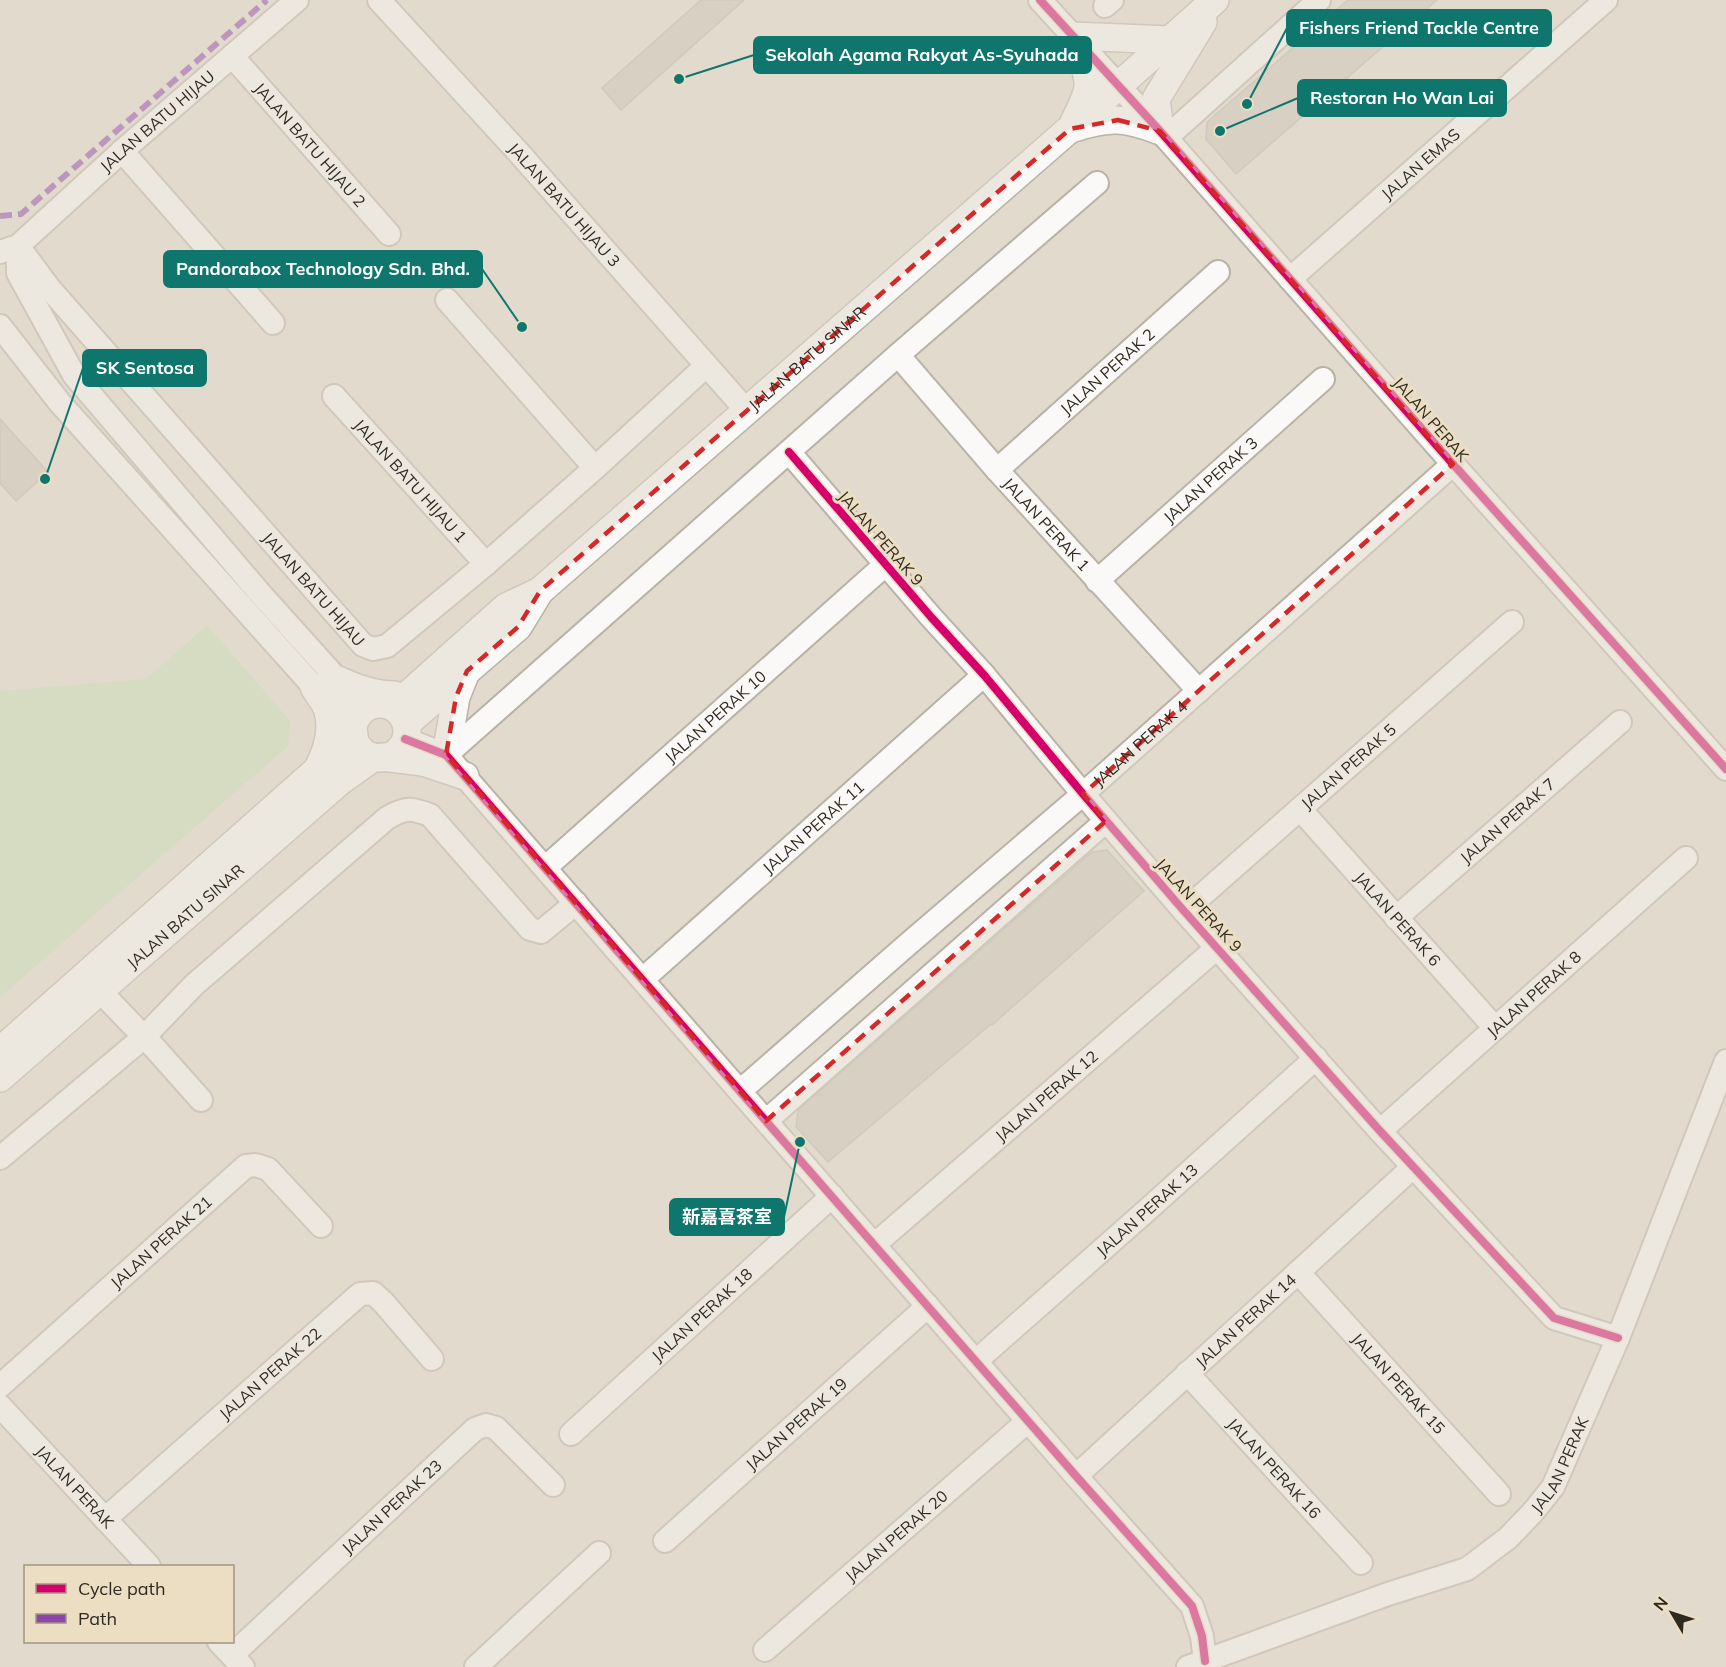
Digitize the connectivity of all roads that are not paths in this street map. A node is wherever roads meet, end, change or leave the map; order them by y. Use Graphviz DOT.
graph roads {
  1 [pos="297,0"];
  2 [pos="379,0"];
  3 [pos="1216,0"];
  4 [pos="1319,0"];
  5 [pos="1606,0"];
  6 [pos="1045,2"];
  7 [pos="1073,36"];
  8 [pos="1169,40"];
  9 [pos="232,56"];
  10 [pos="1118,86"];
  11 [pos="1070,129"];
  12 [pos="1163,134"];
  13 [pos="122,151"];
  14 [pos="1097,183"];
  15 [pos="389,234"];
  16 [pos="9,249"];
  17 [pos="1218,272"];
  18 [pos="1290,279"];
  19 [pos="447,300"];
  20 [pos="273,323"];
  21 [pos="0,326"];
  22 [pos="898,355"];
  23 [pos="706,366"];
  24 [pos="1323,379"];
  25 [pos="334,396"];
  26 [pos="746,411"];
  27 [pos="789,452"];
  28 [pos="1453,464"];
  29 [pos="595,468"];
  30 [pos="997,470"];
  31 [pos="486,564"];
  32 [pos="885,565"];
  33 [pos="1097,581"];
  34 [pos="540,591"];
  35 [pos="1512,622"];
  36 [pos="467,671"];
  37 [pos="984,675"];
  38 [pos="326,684"];
  39 [pos="1199,691"];
  40 [pos="404,715"];
  41 [pos="1620,722"];
  42 [pos="357,724"];
  43 [pos="446,755"];
  44 [pos="378,757"];
  45 [pos="1726,769"];
  46 [pos="317,770"];
  47 [pos="465,776"];
  48 [pos="1083,794"];
  49 [pos="1300,809"];
  50 [pos="1106,821"];
  51 [pos="1686,858"];
  52 [pos="545,868"];
  53 [pos="576,903"];
  54 [pos="1184,911"];
  55 [pos="1396,918"];
  56 [pos="1218,947"];
  57 [pos="643,980"];
  58 [pos="100,991"];
  59 [pos="1495,1028"];
  60 [pos="144,1037"];
  61 [pos="0,1051"];
  62 [pos="1316,1058"];
  63 [pos="1726,1061"];
  64 [pos="0,1078"];
  65 [pos="740,1091"];
  66 [pos="201,1100"];
  67 [pos="766,1121"];
  68 [pos="1380,1131"];
  69 [pos="0,1158"];
  70 [pos="1413,1167"];
  71 [pos="832,1196"];
  72 [pos="321,1226"];
  73 [pos="874,1245"];
  74 [pos="1298,1272"];
  75 [pos="928,1306"];
  76 [pos="1618,1338"];
  77 [pos="432,1359"];
  78 [pos="976,1361"];
  79 [pos="1187,1373"];
  80 [pos="0,1386"];
  81 [pos="0,1406"];
  82 [pos="1028,1421"];
  83 [pos="571,1434"];
  84 [pos="1076,1476"];
  85 [pos="553,1485"];
  86 [pos="1499,1494"];
  87 [pos="105,1519"];
  88 [pos="665,1541"];
  89 [pos="599,1553"];
  90 [pos="1361,1563"];
  91 [pos="148,1565"];
  92 [pos="765,1650"];
  93 [pos="232,1655"];
  94 [pos="484,1664"];
  95 [pos="1197,1664"];
  1 -- 9 [label="street, JALAN BATU HIJAU"];
  2 -- 23 [label="street, JALAN BATU HIJAU 3"];
  3 -- 8 [label="street, JALAN BATU SINAR"];
  3 -- 12 [label="street"];
  4 -- 12 [label="street"];
  5 -- 18 [label="street, JALAN EMAS"];
  6 -- 7 [label="street, JALAN PERAK"];
  7 -- 8 [label="street"];
  7 -- 10 [label="street, JALAN PERAK"];
  7 -- 11 [label="street"];
  8 -- 10 [label="street, JALAN BATU SINAR"];
  9 -- 13 [label="street, JALAN BATU HIJAU"];
  9 -- 15 [label="street, JALAN BATU HIJAU 2"];
  10 -- 11 [label="street, JALAN BATU SINAR"];
  10 -- 12 [label="street, JALAN PERAK"];
  11 -- 12 [label="street"];
  11 -- 26 [label="street, JALAN BATU SINAR"];
  12 -- 18 [label="street, JALAN PERAK"];
  13 -- 16 [label="street, JALAN BATU HIJAU"];
  13 -- 20 [label="street"];
  14 -- 22 [label="street"];
  16 -- 31 [label="street, JALAN BATU HIJAU"];
  16 -- 38 [label="street"];
  17 -- 30 [label="street, JALAN PERAK 2"];
  18 -- 28 [label="street, JALAN PERAK"];
  19 -- 29 [label="street"];
  21 -- 38 [label="street"];
  22 -- 27 [label="street"];
  22 -- 30 [label="street, JALAN PERAK 1"];
  23 -- 26 [label="street, JALAN BATU HIJAU 3"];
  23 -- 29 [label="street, JALAN BATU HIJAU"];
  24 -- 33 [label="street, JALAN PERAK 3"];
  25 -- 31 [label="street, JALAN BATU HIJAU 1"];
  26 -- 34 [label="street, JALAN BATU SINAR"];
  27 -- 32 [label="street, JALAN PERAK 9"];
  27 -- 43 [label="street"];
  28 -- 39 [label="street, JALAN PERAK 4"];
  28 -- 45 [label="street, JALAN PERAK"];
  29 -- 31 [label="street, JALAN BATU HIJAU"];
  30 -- 33 [label="street, JALAN PERAK 1"];
  32 -- 37 [label="street, JALAN PERAK 9"];
  32 -- 52 [label="street, JALAN PERAK 10"];
  33 -- 39 [label="street, JALAN PERAK 1"];
  34 -- 36 [label="street"];
  34 -- 40 [label="street, JALAN BATU SINAR"];
  35 -- 49 [label="street, JALAN PERAK 5"];
  36 -- 40 [label="street"];
  36 -- 43 [label="street"];
  37 -- 48 [label="street, JALAN PERAK 9"];
  37 -- 57 [label="street, JALAN PERAK 11"];
  38 -- 40 [label="street"];
  38 -- 42 [label="street"];
  38 -- 46 [label="street"];
  39 -- 48 [label="street, JALAN PERAK 4"];
  40 -- 42 [label="street"];
  40 -- 43 [label="street"];
  40 -- 44 [label="street"];
  41 -- 55 [label="street, JALAN PERAK 7"];
  42 -- 44 [label="street"];
  42 -- 46 [label="street, JALAN BATU SINAR"];
  43 -- 47 [label="street"];
  44 -- 47 [label="street"];
  44 -- 58 [label="street, JALAN BATU SINAR"];
  46 -- 61 [label="street, JALAN BATU SINAR"];
  47 -- 52 [label="street"];
  48 -- 50 [label="street, JALAN PERAK 9"];
  48 -- 65 [label="street, JALAN PERAK 4"];
  49 -- 54 [label="street, JALAN PERAK 5"];
  49 -- 55 [label="street, JALAN PERAK 6"];
  50 -- 54 [label="street, JALAN PERAK 9"];
  50 -- 67 [label="street"];
  51 -- 59 [label="street, JALAN PERAK 8"];
  52 -- 53 [label="street"];
  53 -- 57 [label="street"];
  53 -- 60 [label="street"];
  54 -- 56 [label="street, JALAN PERAK 9"];
  55 -- 59 [label="street, JALAN PERAK 6"];
  56 -- 62 [label="street, JALAN PERAK 9"];
  56 -- 73 [label="street, JALAN PERAK 12"];
  57 -- 65 [label="street"];
  58 -- 60 [label="street"];
  58 -- 64 [label="street, JALAN BATU SINAR"];
  59 -- 68 [label="street, JALAN PERAK 8"];
  60 -- 66 [label="street"];
  60 -- 69 [label="street"];
  62 -- 68 [label="street, JALAN PERAK 9"];
  62 -- 78 [label="street, JALAN PERAK 13"];
  63 -- 76 [label="street, JALAN PERAK"];
  65 -- 67 [label="street"];
  67 -- 71 [label="street"];
  68 -- 70 [label="street, JALAN PERAK 9"];
  70 -- 74 [label="street, JALAN PERAK 14"];
  70 -- 76 [label="street, JALAN PERAK 9"];
  71 -- 73 [label="street"];
  71 -- 83 [label="street, JALAN PERAK 18"];
  72 -- 80 [label="street, JALAN PERAK 21"];
  73 -- 75 [label="street"];
  74 -- 79 [label="street, JALAN PERAK 14"];
  74 -- 86 [label="street, JALAN PERAK 15"];
  75 -- 78 [label="street"];
  75 -- 88 [label="street, JALAN PERAK 19"];
  76 -- 95 [label="street, JALAN PERAK"];
  77 -- 87 [label="street, JALAN PERAK 22"];
  78 -- 82 [label="street"];
  79 -- 84 [label="street, JALAN PERAK 14"];
  79 -- 90 [label="street, JALAN PERAK 16"];
  81 -- 87 [label="street, JALAN PERAK"];
  82 -- 84 [label="street"];
  82 -- 92 [label="street, JALAN PERAK 20"];
  84 -- 95 [label="street"];
  85 -- 93 [label="street, JALAN PERAK 23"];
  87 -- 91 [label="street, JALAN PERAK"];
  89 -- 94 [label="street"];
}
